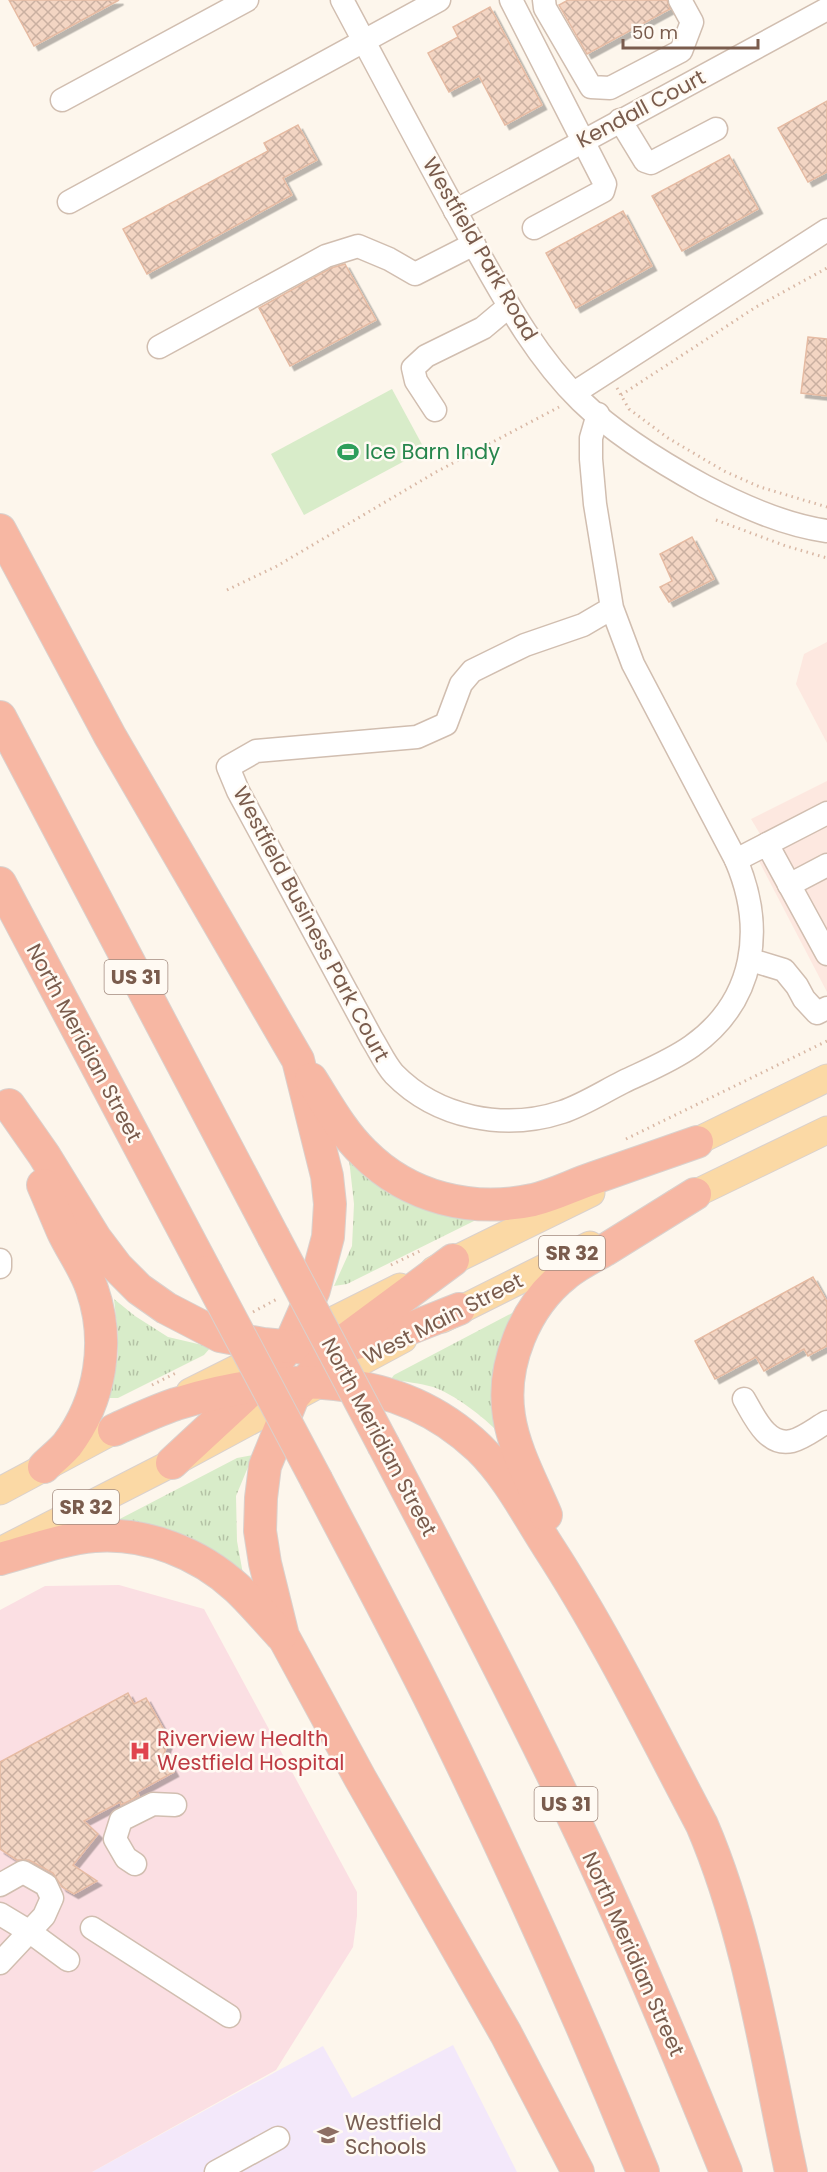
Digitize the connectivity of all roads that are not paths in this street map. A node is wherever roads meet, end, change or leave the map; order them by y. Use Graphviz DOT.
graph roads {
  1 [pos="247,0"];
  2 [pos="342,0"];
  3 [pos="439,0"];
  4 [pos="511,0"];
  5 [pos="544,0"];
  6 [pos="680,0"];
  7 [pos="827,9"];
  8 [pos="364,41"];
  9 [pos="610,88"];
  10 [pos="62,100"];
  11 [pos="623,119"];
  12 [pos="716,129"];
  13 [pos="583,141"];
  14 [pos="69,202"];
  15 [pos="455,211"];
  16 [pos="534,228"];
  17 [pos="827,230"];
  18 [pos="474,244"];
  19 [pos="508,307"];
  20 [pos="159,347"];
  21 [pos="576,395"];
  22 [pos="435,410"];
  23 [pos="598,414"];
  24 [pos="0,530"];
  25 [pos="827,531"];
  26 [pos="612,608"];
  27 [pos="0,717"];
  28 [pos="827,813"];
  29 [pos="767,844"];
  30 [pos="736,860"];
  31 [pos="827,865"];
  32 [pos="0,883"];
  33 [pos="789,885"];
  34 [pos="827,954"];
  35 [pos="751,960"];
  36 [pos="827,1008"];
  37 [pos="298,1060"];
  38 [pos="827,1078"];
  39 [pos="5,1095"];
  40 [pos="827,1130"];
  41 [pos="697,1142"];
  42 [pos="695,1194"];
  43 [pos="0,1260"];
  44 [pos="453,1260"];
  45 [pos="0,1267"];
  46 [pos="459,1309"];
  47 [pos="288,1345"];
  48 [pos="334,1348"];
  49 [pos="256,1385"];
  50 [pos="306,1387"];
  51 [pos="744,1399"];
  52 [pos="827,1422"];
  53 [pos="114,1430"];
  54 [pos="172,1463"];
  55 [pos="44,1467"];
  56 [pos="0,1491"];
  57 [pos="0,1551"];
  58 [pos="0,1559"];
  59 [pos="578,1593"];
  60 [pos="283,1636"];
  61 [pos="175,1805"];
  62 [pos="135,1864"];
  63 [pos="0,1885"];
  64 [pos="0,1914"];
  65 [pos="92,1928"];
  66 [pos="30,1932"];
  67 [pos="68,1960"];
  68 [pos="0,1963"];
  69 [pos="229,2016"];
  70 [pos="278,2138"];
  71 [pos="216,2172"];
  72 [pos="578,2172"];
  73 [pos="643,2172"];
  74 [pos="726,2172"];
  75 [pos="791,2172"];
  1 -- 10 [label="street"];
  2 -- 8 [label="street, Westfield Park Road"];
  3 -- 8 [label="street"];
  4 -- 13 [label="street"];
  5 -- 9 [label="street"];
  6 -- 9 [label="street"];
  7 -- 11 [label="street, Kendall Court"];
  8 -- 14 [label="street"];
  8 -- 15 [label="street, Westfield Park Road"];
  9 -- 11 [label="street"];
  11 -- 12 [label="street"];
  11 -- 13 [label="street, Kendall Court"];
  13 -- 15 [label="street, Kendall Court"];
  13 -- 16 [label="street"];
  15 -- 18 [label="street, Westfield Park Road"];
  17 -- 21 [label="street"];
  18 -- 19 [label="street, Westfield Park Road"];
  18 -- 20 [label="street"];
  19 -- 21 [label="street, Westfield Park Road"];
  19 -- 22 [label="street"];
  21 -- 23 [label="street, Westfield Park Road"];
  23 -- 25 [label="street, Westfield Park Road"];
  23 -- 26 [label="street, Westfield Business Park Court"];
  24 -- 37 [label="highway"];
  26 -- 30 [label="street, Westfield Business Park Court"];
  26 -- 35 [label="street, Westfield Business Park Court"];
  27 -- 74 [label="highway, North Meridian Street / US 31, bridge"];
  28 -- 29 [label="street"];
  29 -- 30 [label="street"];
  29 -- 33 [label="street"];
  30 -- 35 [label="street, Westfield Business Park Court"];
  31 -- 33 [label="street"];
  32 -- 73 [label="highway, North Meridian Street, bridge"];
  33 -- 34 [label="street"];
  35 -- 36 [label="street"];
  37 -- 41 [label="highway"];
  37 -- 47 [label="highway"];
  38 -- 41 [label="main road, SR 32"];
  39 -- 47 [label="highway"];
  39 -- 55 [label="highway"];
  40 -- 42 [label="main road, West Main Street / SR 32"];
  41 -- 44 [label="main road, SR 32"];
  42 -- 46 [label="main road, West Main Street / SR 32"];
  42 -- 59 [label="highway"];
  43 -- 45 [label="street"];
  44 -- 47 [label="main road, SR 32"];
  44 -- 48 [label="highway"];
  46 -- 48 [label="highway"];
  46 -- 50 [label="main road, West Main Street / SR 32"];
  47 -- 48 [label="highway"];
  47 -- 49 [label="highway"];
  47 -- 53 [label="main road, SR 32"];
  48 -- 50 [label="highway"];
  49 -- 50 [label="highway"];
  49 -- 53 [label="highway"];
  49 -- 54 [label="highway"];
  50 -- 54 [label="main road, West Main Street / SR 32"];
  50 -- 59 [label="highway"];
  50 -- 60 [label="highway"];
  51 -- 52 [label="street"];
  53 -- 55 [label="main road, SR 32"];
  54 -- 57 [label="main road, West Main Street / SR 32"];
  55 -- 56 [label="main road, SR 32"];
  58 -- 60 [label="highway"];
  59 -- 75 [label="highway"];
  60 -- 72 [label="highway"];
  61 -- 62 [label="street"];
  63 -- 66 [label="street"];
  64 -- 66 [label="street"];
  65 -- 69 [label="street"];
  66 -- 67 [label="street"];
  66 -- 68 [label="street"];
  70 -- 71 [label="street"];
}
